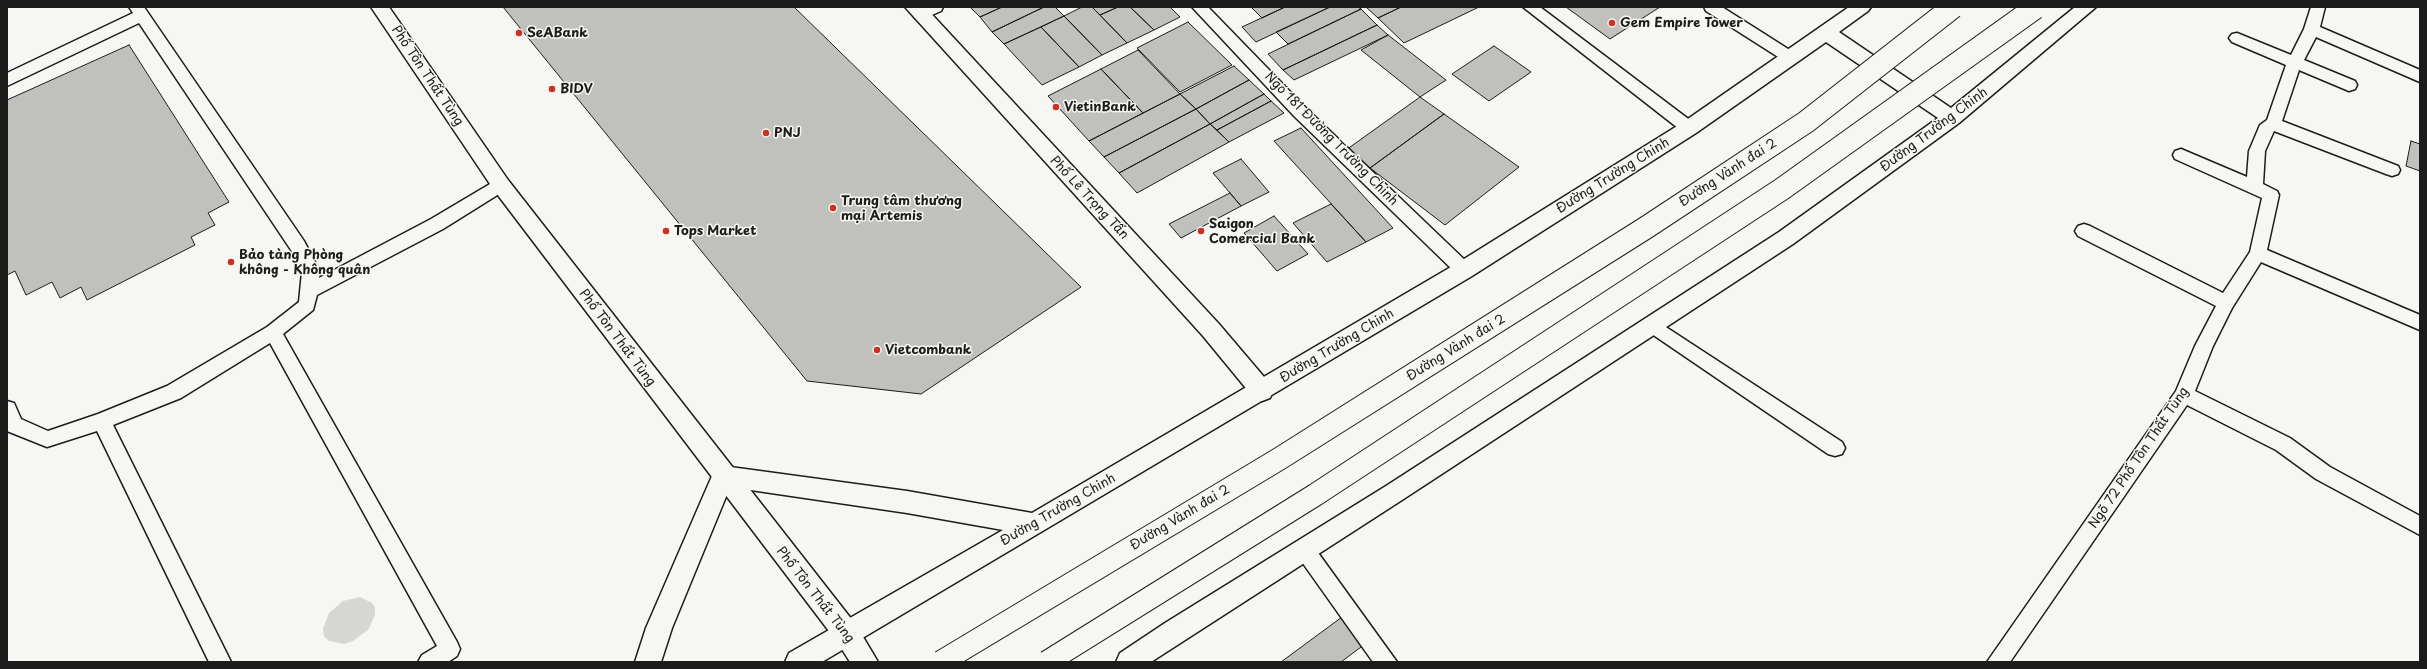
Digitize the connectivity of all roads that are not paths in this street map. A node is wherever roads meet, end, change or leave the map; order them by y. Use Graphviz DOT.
graph roads {
  1 [pos="380,7"];
  2 [pos="1199,7"];
  3 [pos="1530,7"];
  4 [pos="1711,7"];
  5 [pos="1862,7"];
  6 [pos="1953,7"];
  7 [pos="2087,7"];
  8 [pos="2318,7"];
  9 [pos="2035,8"];
  10 [pos="923,9"];
  11 [pos="138,12"];
  12 [pos="2312,29"];
  13 [pos="1826,33"];
  14 [pos="2237,38"];
  15 [pos="1791,58"];
  16 [pos="2295,63"];
  17 [pos="2420,76"];
  18 [pos="7,80"];
  19 [pos="2350,85"];
  20 [pos="1952,118"];
  21 [pos="2273,124"];
  22 [pos="1689,128"];
  23 [pos="2181,155"];
  24 [pos="2392,170"];
  25 [pos="501,185"];
  26 [pos="2256,187"];
  27 [pos="2084,231"];
  28 [pos="2258,253"];
  29 [pos="1464,270"];
  30 [pos="309,291"];
  31 [pos="2226,303"];
  32 [pos="2420,323"];
  33 [pos="1652,325"];
  34 [pos="273,332"];
  35 [pos="1262,390"];
  36 [pos="2184,395"];
  37 [pos="7,409"];
  38 [pos="102,421"];
  39 [pos="1835,448"];
  40 [pos="723,476"];
  41 [pos="1033,524"];
  42 [pos="2420,526"];
  43 [pos="1304,549"];
  44 [pos="847,634"];
  45 [pos="220,662"];
  46 [pos="429,662"];
  47 [pos="648,662"];
  48 [pos="798,662"];
  49 [pos="865,662"];
  50 [pos="941,662"];
  51 [pos="1047,662"];
  52 [pos="1130,662"];
  53 [pos="1386,662"];
  54 [pos="1998,662"];
  1 -- 25 [label="main road, Phố Tôn Thất Tùng"];
  2 -- 29 [label="lane, Ngõ 181 Đường Trường Chinh"];
  3 -- 22 [label="lane"];
  4 -- 15 [label="lane"];
  5 -- 13 [label="main road, Đường Trường Chinh"];
  6 -- 50 [label="main road, Đường Vành đai 2, bridge"];
  7 -- 20 [label="main road, Đường Trường Chinh"];
  8 -- 12 [label="lane"];
  9 -- 51 [label="main road, bridge"];
  10 -- 35 [label="main road, Phố Lê Trọng Tấn"];
  11 -- 18 [label="lane"];
  11 -- 30 [label="lane"];
  12 -- 16 [label="lane"];
  12 -- 17 [label="lane"];
  13 -- 15 [label="main road, Đường Trường Chinh"];
  13 -- 20 [label="main road"];
  14 -- 16 [label="lane"];
  15 -- 22 [label="main road, Đường Trường Chinh"];
  16 -- 19 [label="lane"];
  16 -- 21 [label="lane"];
  20 -- 33 [label="main road, Đường Trường Chinh"];
  21 -- 24 [label="lane"];
  21 -- 26 [label="lane"];
  22 -- 29 [label="main road, Đường Trường Chinh"];
  23 -- 26 [label="lane"];
  25 -- 30 [label="lane"];
  25 -- 40 [label="main road, Phố Tôn Thất Tùng"];
  26 -- 28 [label="lane, Ngõ 72 Phố Tôn Thất Tùng"];
  27 -- 31 [label="lane"];
  28 -- 31 [label="lane, Ngõ 72 Phố Tôn Thất Tùng"];
  28 -- 32 [label="lane"];
  29 -- 35 [label="main road, Đường Trường Chinh"];
  30 -- 34 [label="lane"];
  31 -- 36 [label="lane, Ngõ 72 Phố Tôn Thất Tùng"];
  33 -- 39 [label="lane"];
  33 -- 43 [label="main road, Đường Trường Chinh"];
  34 -- 38 [label="lane"];
  34 -- 46 [label="lane"];
  35 -- 41 [label="main road, Đường Trường Chinh"];
  36 -- 42 [label="lane"];
  36 -- 54 [label="lane, Ngõ 72 Phố Tôn Thất Tùng"];
  37 -- 38 [label="lane"];
  38 -- 45 [label="lane"];
  40 -- 41 [label="main road"];
  40 -- 44 [label="main road, Phố Tôn Thất Tùng"];
  40 -- 47 [label="main road"];
  41 -- 44 [label="main road, Đường Trường Chinh"];
  43 -- 52 [label="main road, Đường Trường Chinh"];
  43 -- 53 [label="lane"];
  44 -- 48 [label="main road, Đường Trường Chinh"];
  44 -- 49 [label="main road, Phố Tôn Thất Tùng"];
}
